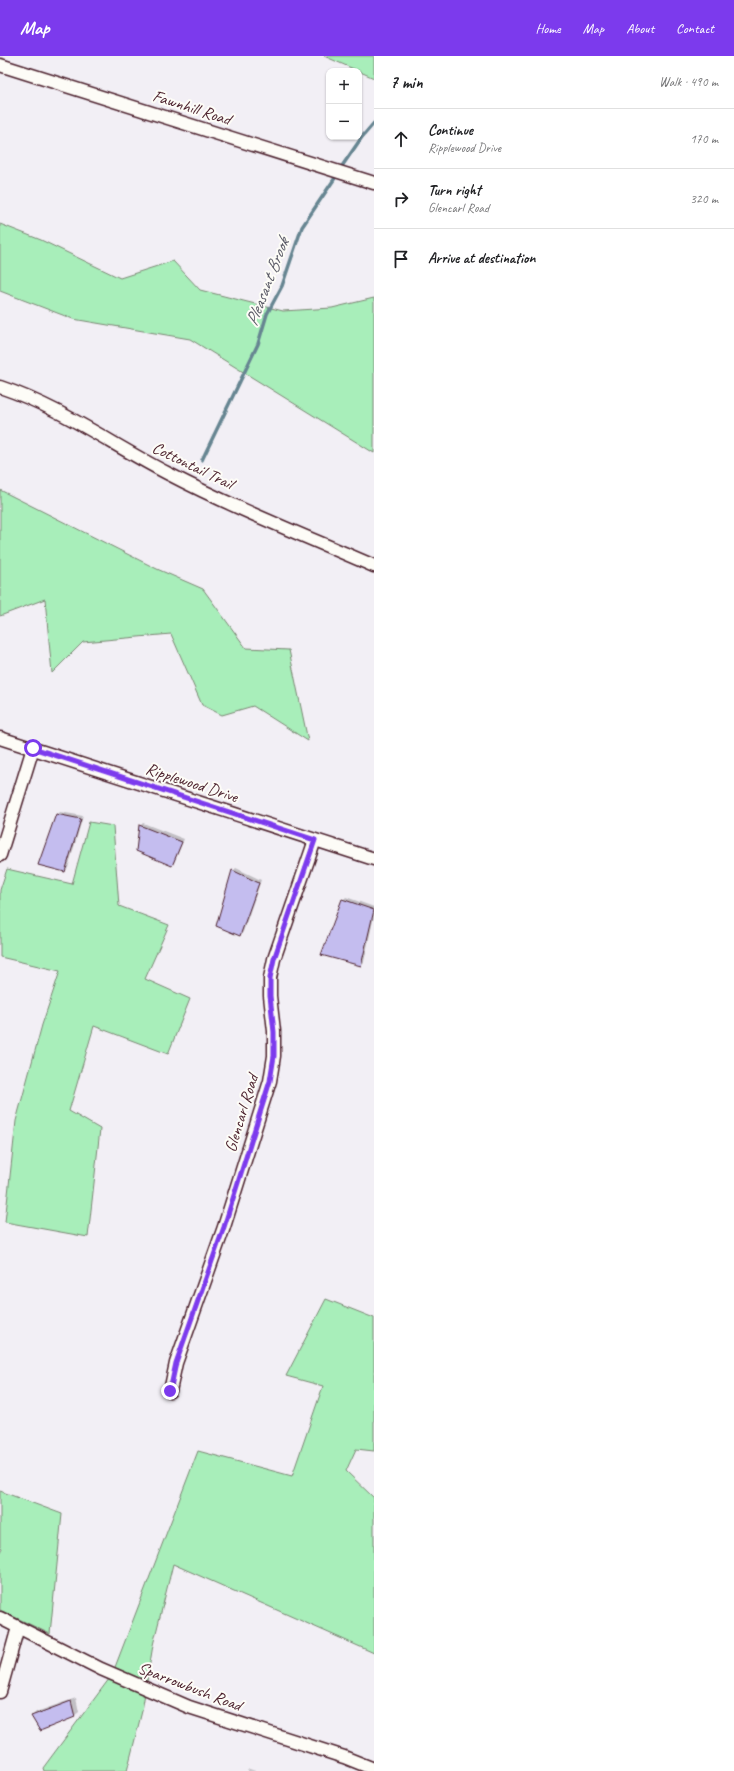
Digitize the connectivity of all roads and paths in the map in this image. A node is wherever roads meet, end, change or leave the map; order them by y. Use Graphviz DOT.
graph roads {
  1 [pos="0,64"];
  2 [pos="374,183"];
  3 [pos="0,387"];
  4 [pos="374,566"];
  5 [pos="0,738"];
  6 [pos="33,748"];
  7 [pos="315,840"];
  8 [pos="0,855"];
  9 [pos="374,859"];
  10 [pos="170,1391"];
  11 [pos="0,1618"];
  12 [pos="18,1627"];
  13 [pos="0,1692"];
  14 [pos="374,1769"];
  1 -- 2 [label="street, Fawnhill Road"];
  3 -- 4 [label="street, Cottontail Trail"];
  5 -- 6 [label="street, Ripplewood Drive"];
  6 -- 7 [label="street, Ripplewood Drive"];
  6 -- 8 [label="street"];
  7 -- 9 [label="street, Ripplewood Drive"];
  7 -- 10 [label="street, Glencarl Road"];
  11 -- 12 [label="street, Sparrowbush Road"];
  12 -- 13 [label="street"];
  12 -- 14 [label="street, Sparrowbush Road"];
}
